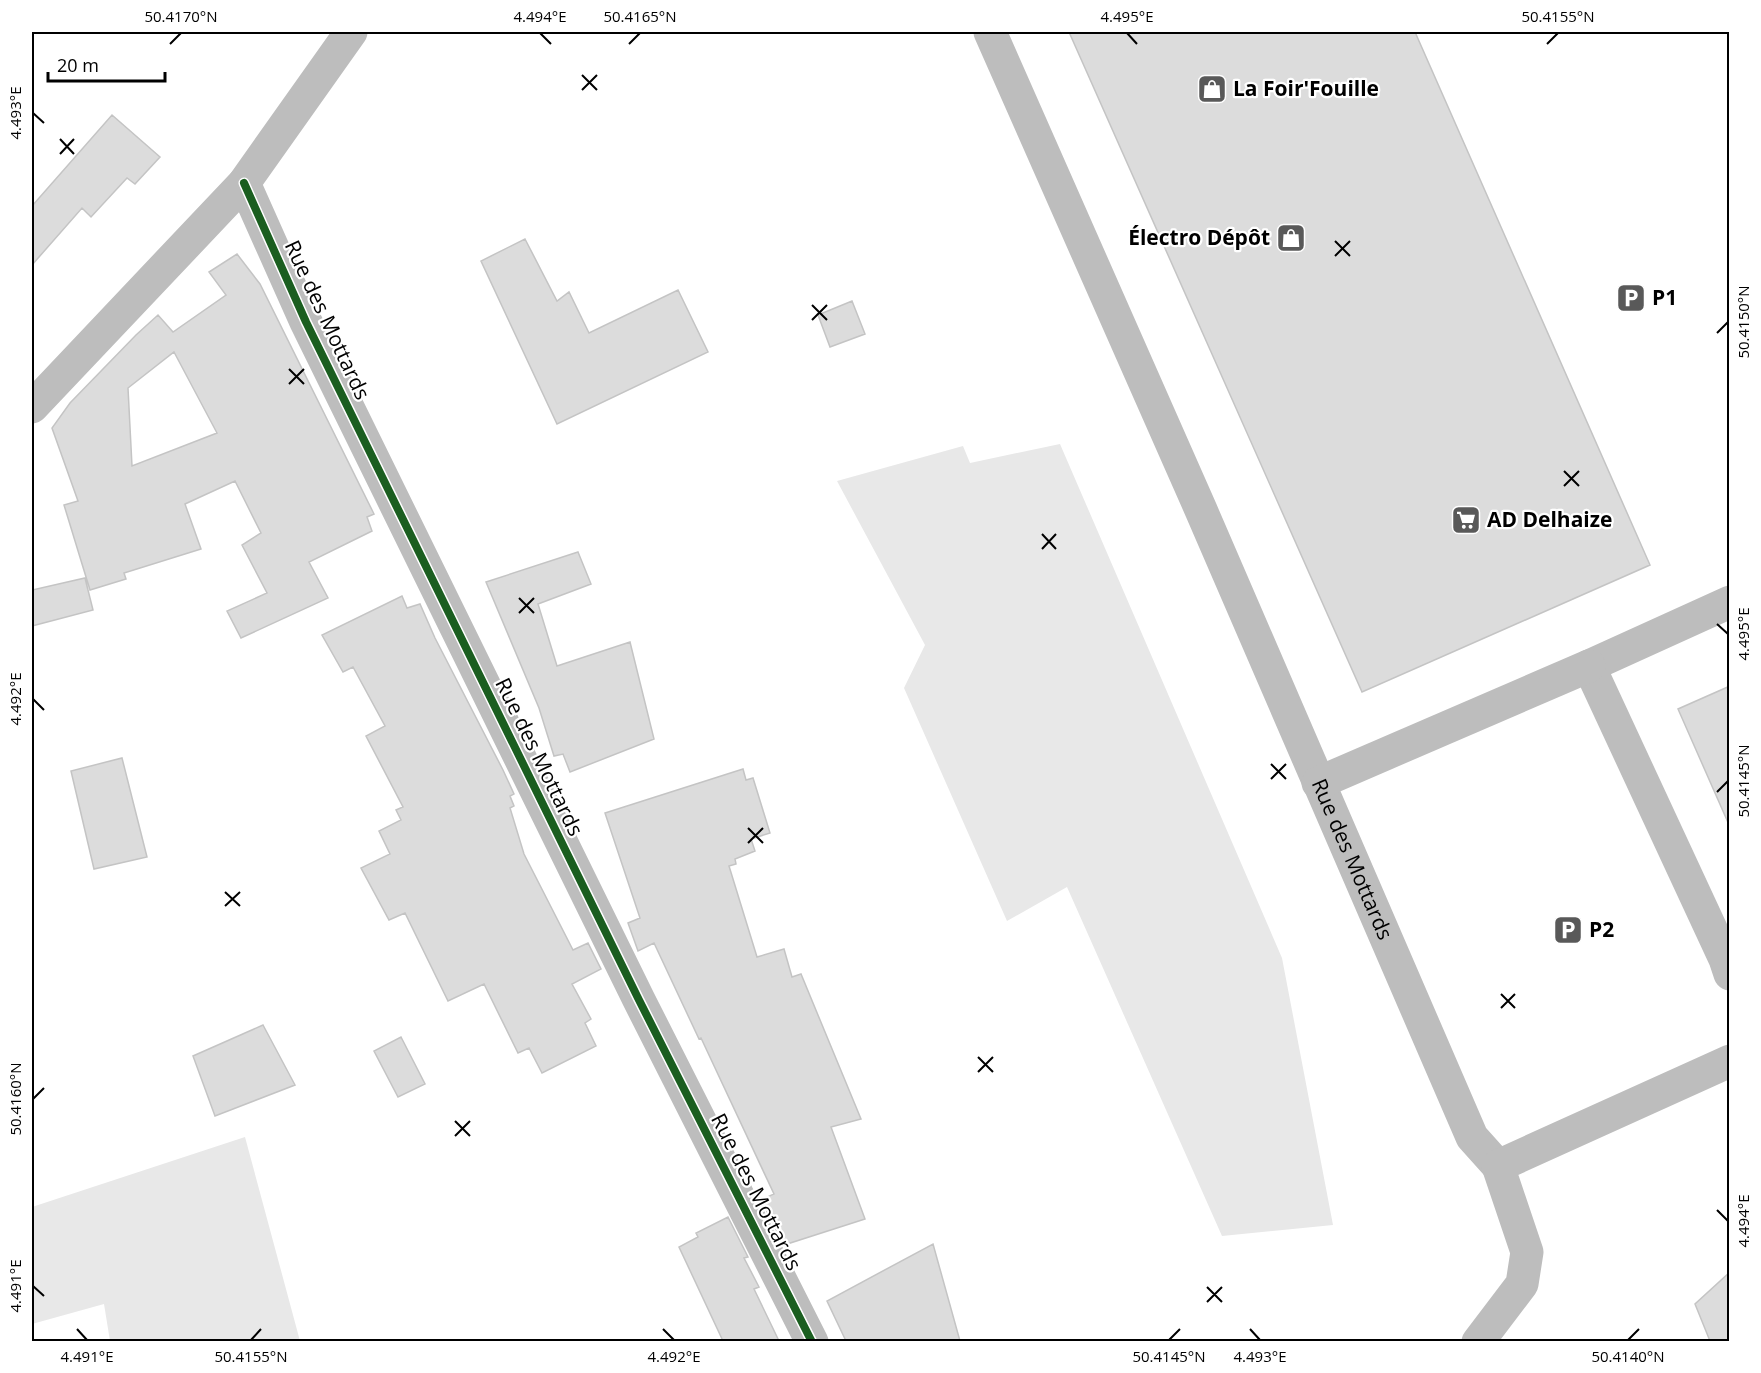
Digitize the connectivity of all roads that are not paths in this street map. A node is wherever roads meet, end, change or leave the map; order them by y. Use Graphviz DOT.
graph roads {
  1 [pos="351,32"];
  2 [pos="990,32"];
  3 [pos="244,183"];
  4 [pos="32,407"];
  5 [pos="1730,602"];
  6 [pos="1589,666"];
  7 [pos="1318,783"];
  8 [pos="1730,974"];
  9 [pos="1730,1061"];
  10 [pos="1498,1166"];
  11 [pos="812,1341"];
  12 [pos="1478,1341"];
  1 -- 3 [label="street"];
  2 -- 7 [label="street"];
  3 -- 4 [label="street"];
  3 -- 11 [label="street, Rue des Mottards"];
  5 -- 6 [label="street, Rue des Mottards"];
  6 -- 7 [label="street, Rue des Mottards"];
  6 -- 8 [label="street"];
  7 -- 10 [label="street, Rue des Mottards"];
  9 -- 10 [label="street"];
  10 -- 12 [label="street, Rue des Mottards"];
}
